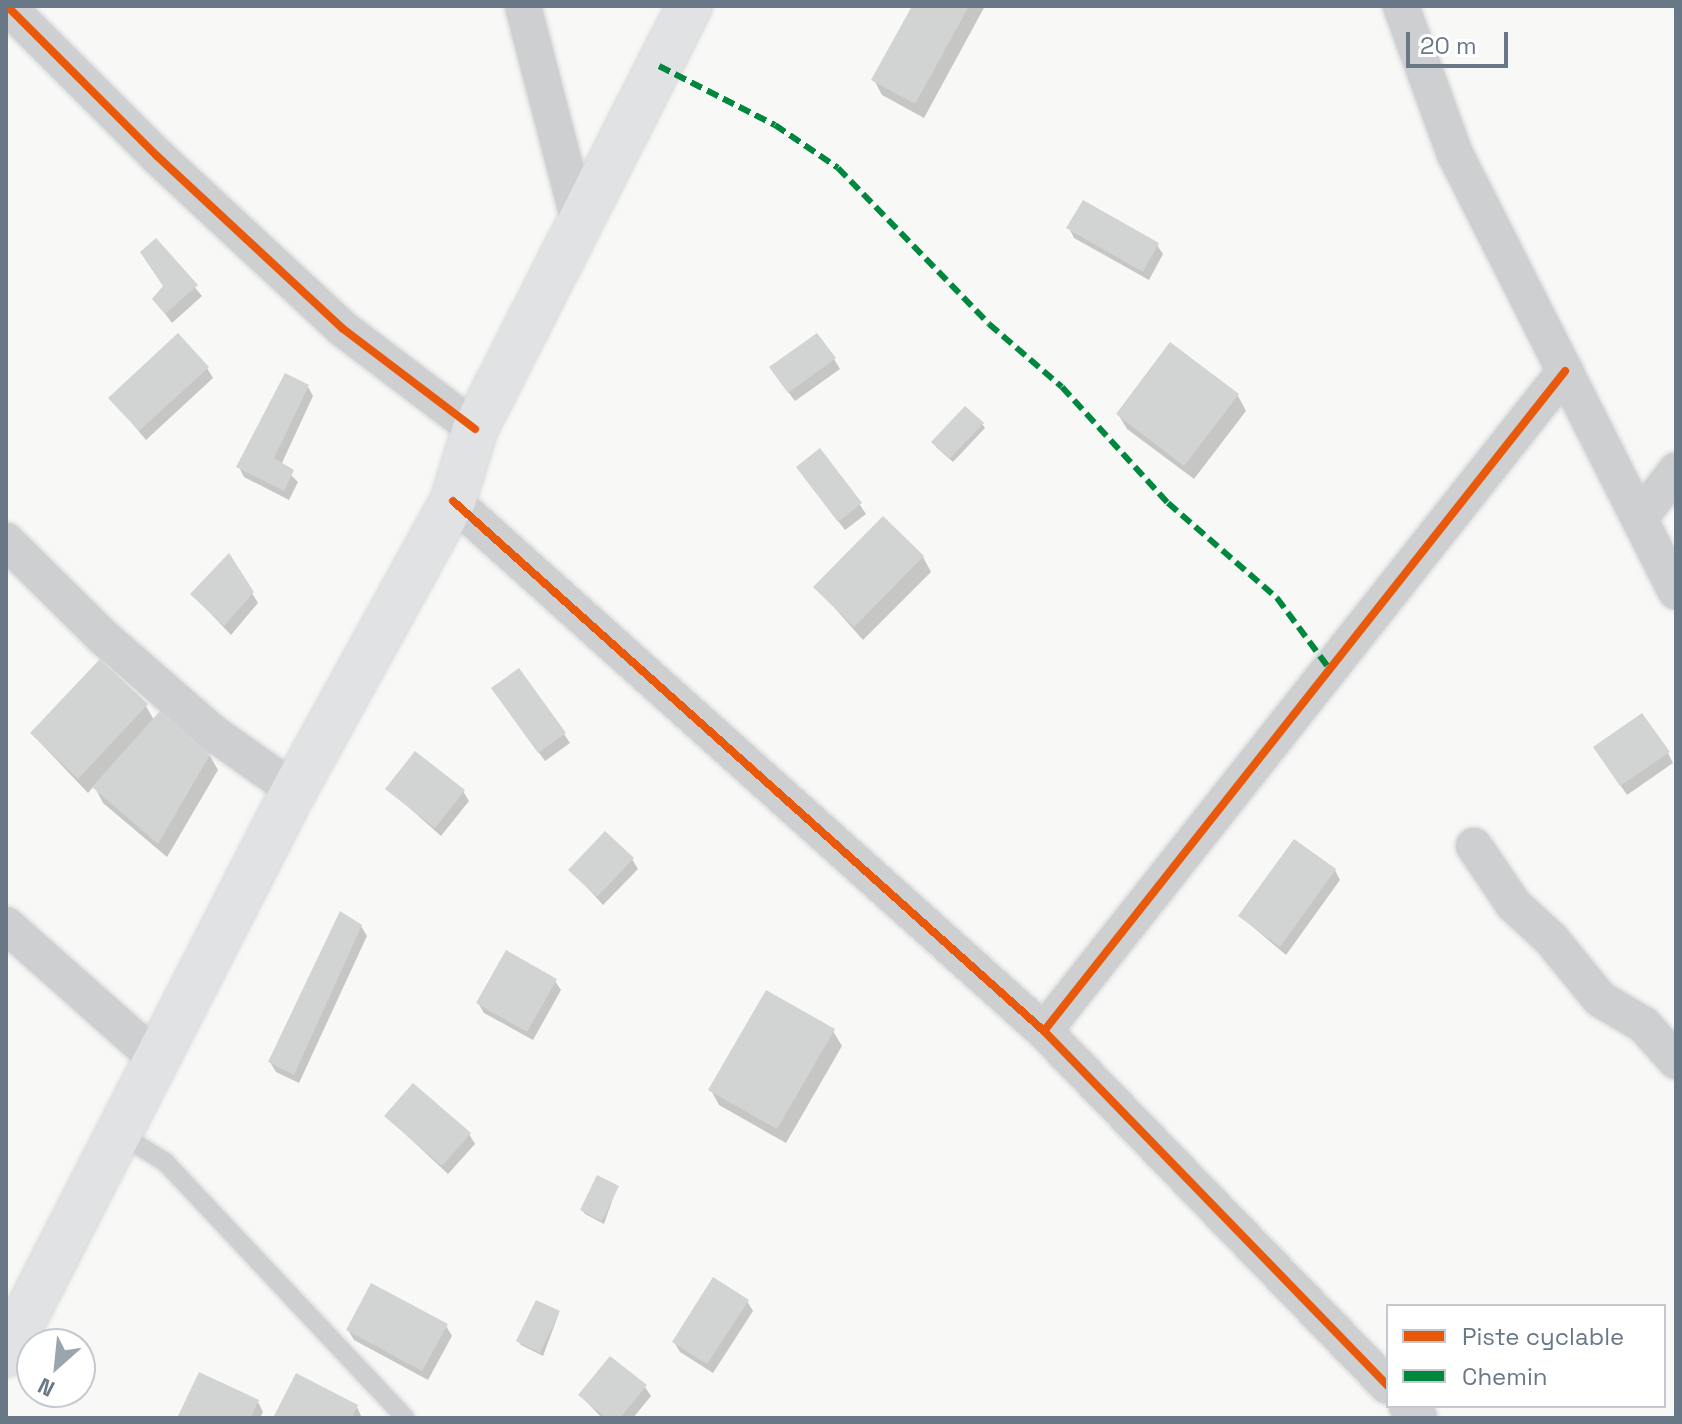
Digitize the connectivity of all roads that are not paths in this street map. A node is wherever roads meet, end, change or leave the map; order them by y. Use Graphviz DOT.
graph roads {
  1 [pos="7,6"];
  2 [pos="523,6"];
  3 [pos="690,6"];
  4 [pos="1401,6"];
  5 [pos="579,221"];
  6 [pos="1565,371"];
  7 [pos="475,429"];
  8 [pos="1676,471"];
  9 [pos="453,501"];
  10 [pos="1642,515"];
  11 [pos="6,541"];
  12 [pos="1676,591"];
  13 [pos="294,790"];
  14 [pos="1474,846"];
  15 [pos="6,925"];
  16 [pos="1044,1031"];
  17 [pos="158,1060"];
  18 [pos="1676,1061"];
  19 [pos="120,1134"];
  20 [pos="9,1340"];
  21 [pos="1386,1384"];
  22 [pos="405,1418"];
  1 -- 7 [label="street"];
  2 -- 5 [label="street"];
  3 -- 5 [label="highway"];
  4 -- 6 [label="street"];
  5 -- 7 [label="highway"];
  6 -- 10 [label="street"];
  6 -- 16 [label="street"];
  7 -- 9 [label="highway"];
  8 -- 10 [label="street"];
  9 -- 13 [label="highway"];
  9 -- 16 [label="street"];
  10 -- 12 [label="street"];
  11 -- 13 [label="street"];
  13 -- 17 [label="highway"];
  14 -- 18 [label="street"];
  15 -- 17 [label="street"];
  16 -- 21 [label="street"];
  17 -- 19 [label="highway"];
  19 -- 20 [label="highway"];
  19 -- 22 [label="lane"];
}
